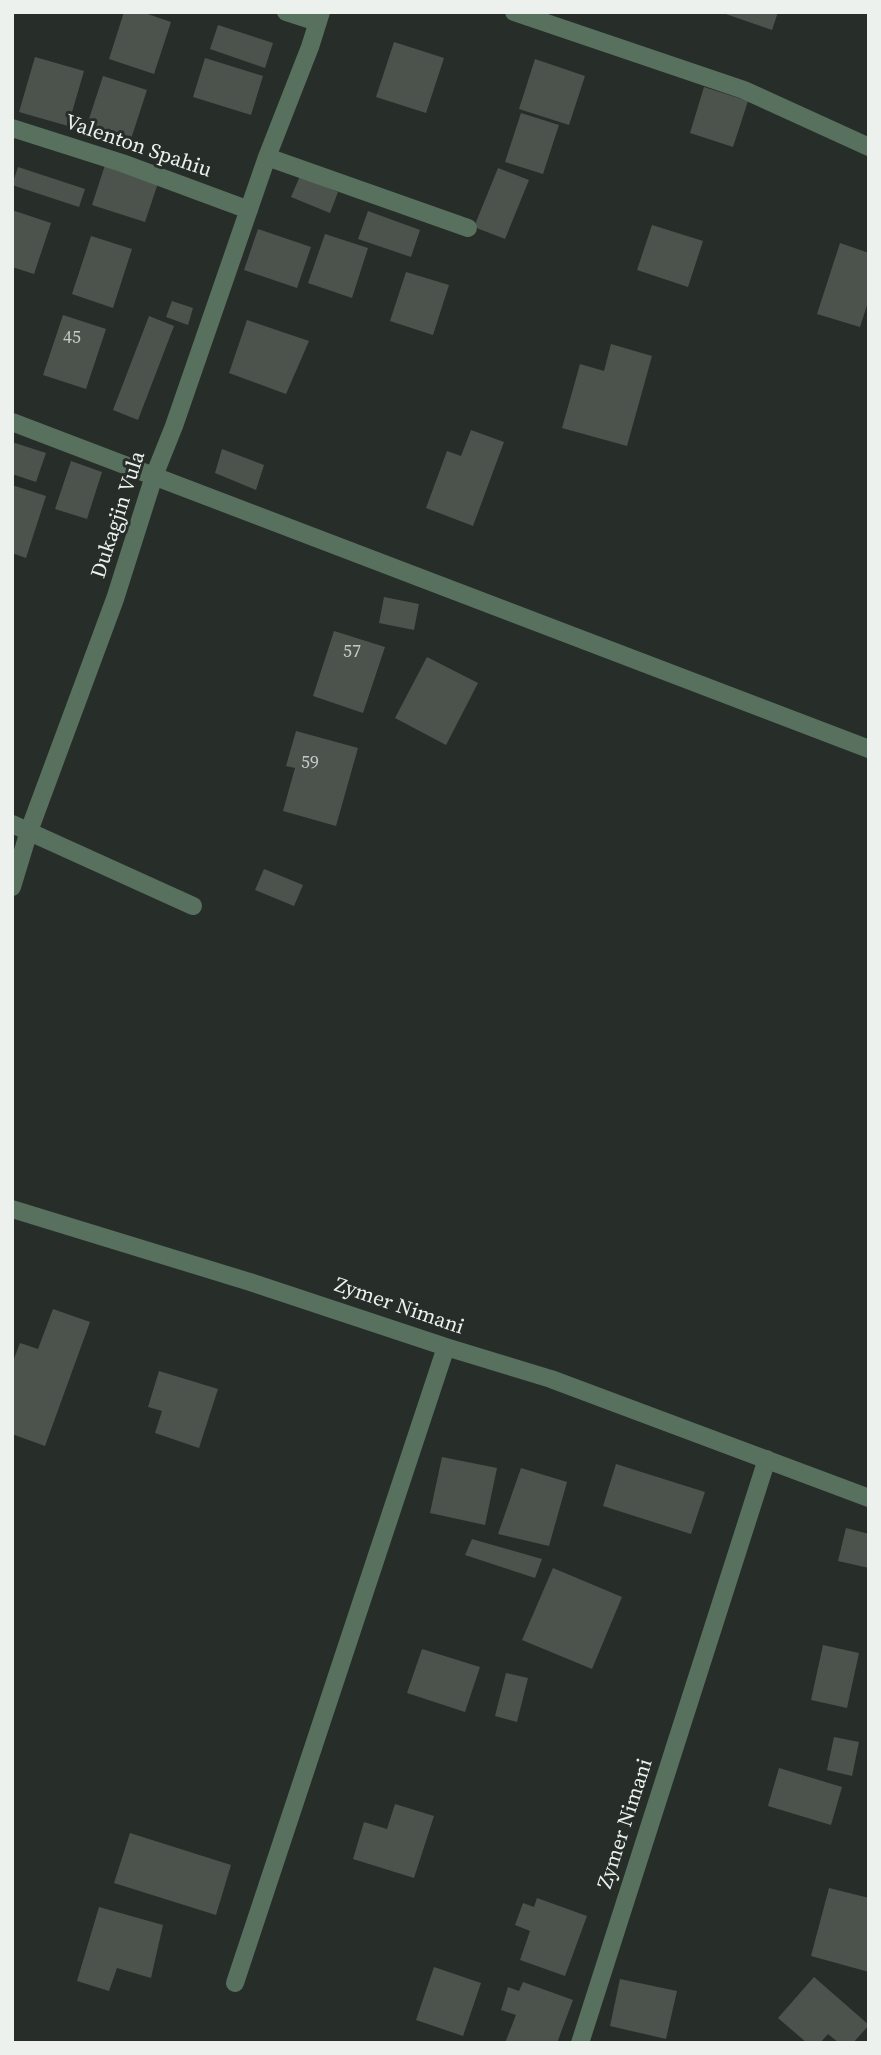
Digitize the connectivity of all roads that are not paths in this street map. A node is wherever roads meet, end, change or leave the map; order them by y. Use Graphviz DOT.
graph roads {
  1 [pos="286,12"];
  2 [pos="514,12"];
  3 [pos="319,17"];
  4 [pos="12,128"];
  5 [pos="869,147"];
  6 [pos="267,157"];
  7 [pos="249,210"];
  8 [pos="468,228"];
  9 [pos="12,422"];
  10 [pos="154,476"];
  11 [pos="869,749"];
  12 [pos="12,824"];
  13 [pos="29,831"];
  14 [pos="12,887"];
  15 [pos="193,906"];
  16 [pos="12,1209"];
  17 [pos="446,1347"];
  18 [pos="767,1459"];
  19 [pos="869,1498"];
  20 [pos="236,1983"];
  21 [pos="580,2043"];
  1 -- 3 [label="street"];
  2 -- 5 [label="street"];
  3 -- 6 [label="street, Dukagjin Vula"];
  4 -- 7 [label="street, Valenton Spahiu"];
  6 -- 7 [label="street, Dukagjin Vula"];
  6 -- 8 [label="street"];
  7 -- 10 [label="street, Dukagjin Vula"];
  9 -- 10 [label="street"];
  10 -- 11 [label="street"];
  10 -- 13 [label="street, Dukagjin Vula"];
  12 -- 13 [label="street"];
  13 -- 14 [label="street, Dukagjin Vula"];
  13 -- 15 [label="street"];
  16 -- 17 [label="street, Zymer Nimani"];
  17 -- 18 [label="street, Zymer Nimani"];
  17 -- 20 [label="street"];
  18 -- 19 [label="street, Zymer Nimani"];
  18 -- 21 [label="street, Zymer Nimani"];
}
